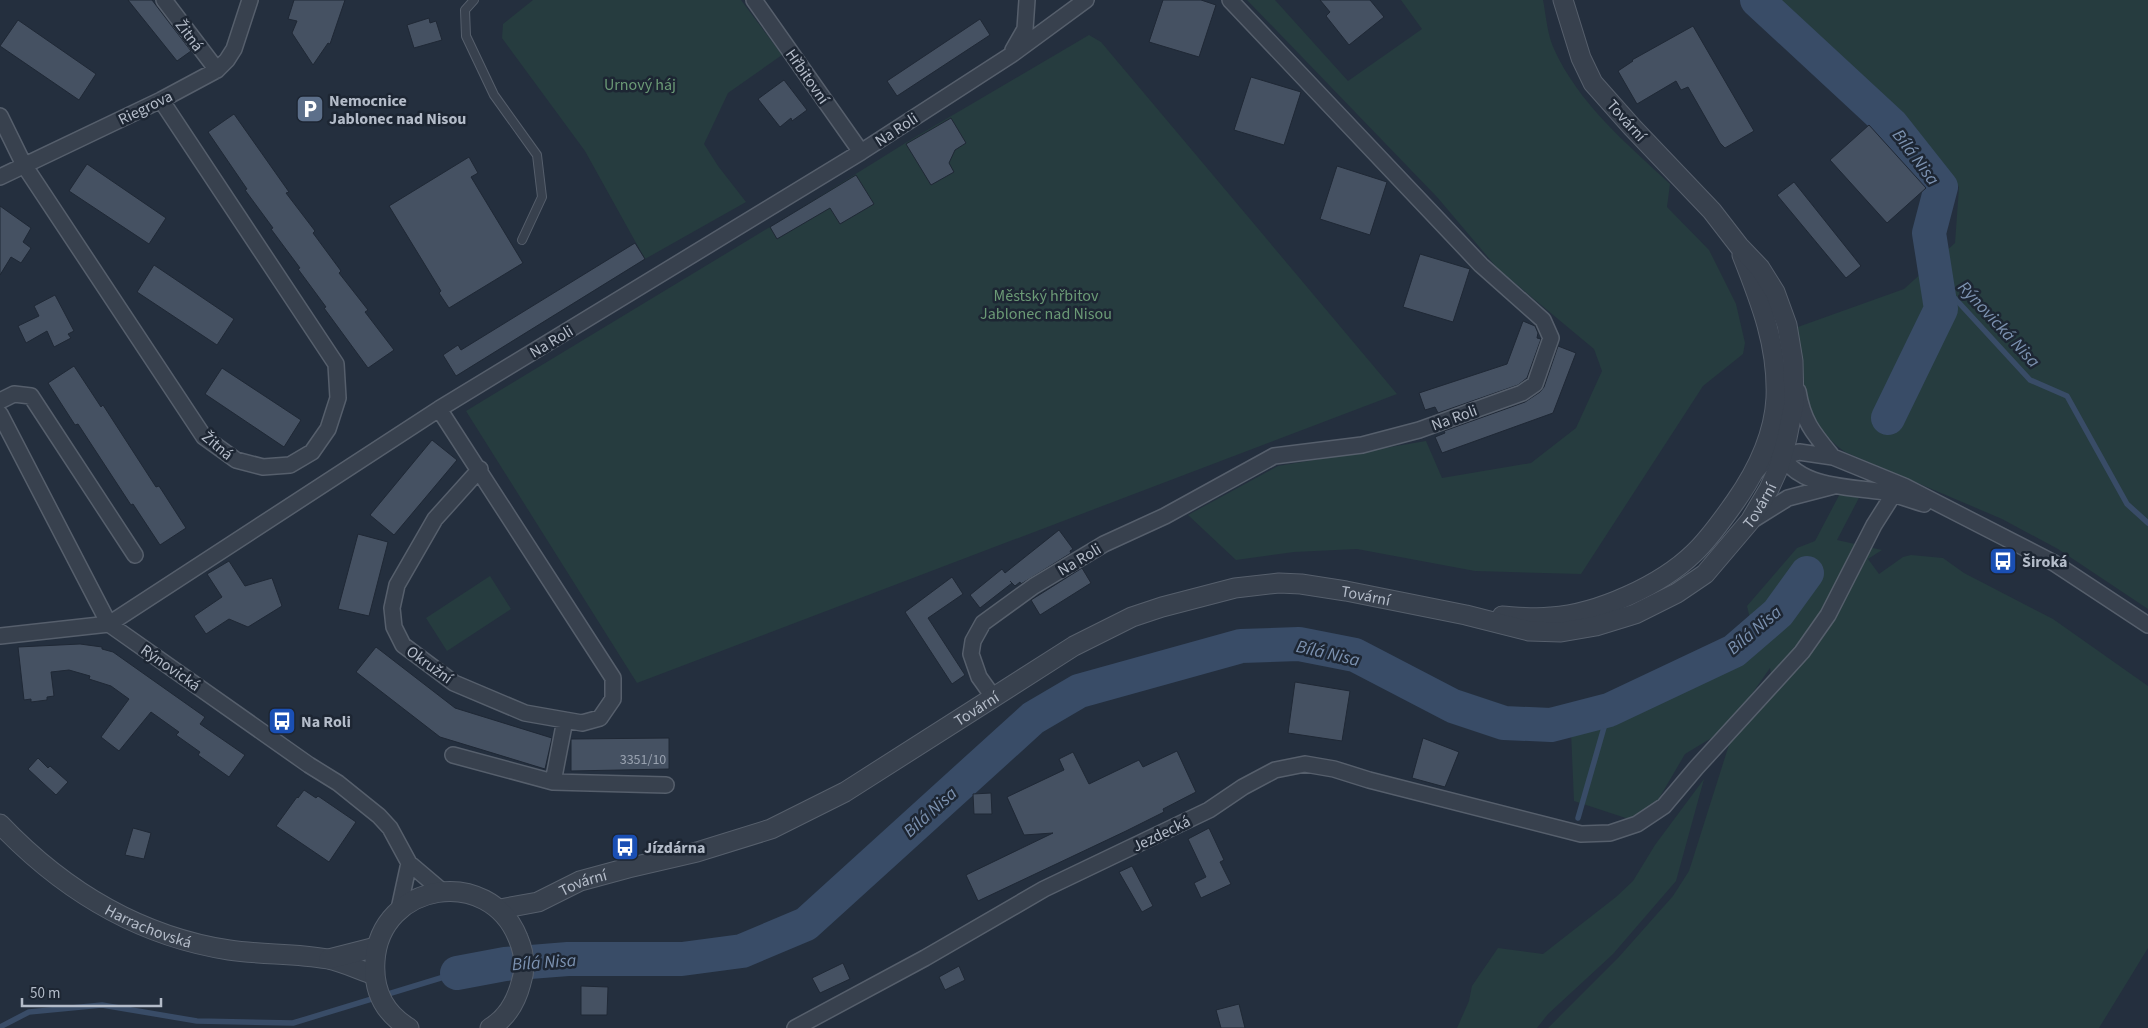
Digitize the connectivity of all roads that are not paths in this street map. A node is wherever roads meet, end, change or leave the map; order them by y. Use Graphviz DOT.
graph roads {
  1 [pos="164,0"];
  2 [pos="474,0"];
  3 [pos="754,0"];
  4 [pos="1027,0"];
  5 [pos="1086,0"];
  6 [pos="1230,0"];
  7 [pos="1563,0"];
  8 [pos="247,4"];
  9 [pos="1011,55"];
  10 [pos="217,70"];
  11 [pos="161,100"];
  12 [pos="0,116"];
  13 [pos="861,152"];
  14 [pos="24,165"];
  15 [pos="0,177"];
  16 [pos="522,240"];
  17 [pos="1738,246"];
  18 [pos="1793,361"];
  19 [pos="0,401"];
  20 [pos="440,409"];
  21 [pos="0,414"];
  22 [pos="1771,432"];
  23 [pos="1782,457"];
  24 [pos="1833,457"];
  25 [pos="480,469"];
  26 [pos="1753,475"];
  27 [pos="1834,486"];
  28 [pos="1893,495"];
  29 [pos="1954,512"];
  30 [pos="1750,521"];
  31 [pos="135,555"];
  32 [pos="1466,615"];
  33 [pos="109,624"];
  34 [pos="2148,625"];
  35 [pos="0,636"];
  36 [pos="994,698"];
  37 [pos="565,720"];
  38 [pos="453,755"];
  39 [pos="553,782"];
  40 [pos="666,785"];
  41 [pos="0,824"];
  42 [pos="409,863"];
  43 [pos="442,891"];
  44 [pos="538,902"];
  45 [pos="399,909"];
  46 [pos="500,909"];
  47 [pos="518,939"];
  48 [pos="376,947"];
  49 [pos="328,959"];
  50 [pos="374,975"];
  51 [pos="396,1022"];
  52 [pos="499,1026"];
  53 [pos="795,1028"];
  1 -- 10 [label="street, Žitná"];
  2 -- 16 [label="lane"];
  3 -- 13 [label="street, Hřbitovní"];
  4 -- 9 [label="street"];
  5 -- 9 [label="street, Na Roli"];
  6 -- 36 [label="street, Na Roli"];
  7 -- 17 [label="street, Tovární"];
  8 -- 10 [label="street, Riegrova"];
  9 -- 13 [label="street, Na Roli"];
  10 -- 11 [label="street, Riegrova"];
  11 -- 14 [label="street, Riegrova"];
  11 -- 14 [label="street, Žitná"];
  12 -- 14 [label="street, Žitná"];
  13 -- 20 [label="street, Na Roli"];
  14 -- 15 [label="street, Riegrova"];
  17 -- 18 [label="street, Tovární"];
  17 -- 22 [label="street, Tovární"];
  18 -- 23 [label="street, Tovární"];
  18 -- 24 [label="street"];
  19 -- 31 [label="street"];
  20 -- 25 [label="street, Okružní"];
  20 -- 33 [label="street, Na Roli"];
  21 -- 33 [label="street, Rýnovická"];
  22 -- 23 [label="street"];
  22 -- 26 [label="street, Tovární"];
  23 -- 24 [label="street"];
  23 -- 26 [label="street"];
  23 -- 27 [label="street"];
  23 -- 30 [label="street, Tovární"];
  24 -- 29 [label="street"];
  25 -- 37 [label="street, Okružní"];
  25 -- 37 [label="street, Okružní"];
  26 -- 32 [label="street, Tovární"];
  27 -- 28 [label="street"];
  27 -- 30 [label="street"];
  28 -- 29 [label="street"];
  28 -- 53 [label="street, Jezdecká"];
  29 -- 34 [label="street"];
  30 -- 32 [label="street, Tovární"];
  32 -- 36 [label="street, Tovární"];
  33 -- 35 [label="street, Na Roli"];
  33 -- 42 [label="street, Rýnovická"];
  36 -- 44 [label="street, Tovární"];
  37 -- 39 [label="street"];
  38 -- 39 [label="street"];
  39 -- 40 [label="street"];
  41 -- 49 [label="street, Harrachovská"];
  42 -- 43 [label="street, Rýnovická"];
  42 -- 45 [label="street"];
  43 -- 45 [label="street"];
  43 -- 46 [label="street"];
  44 -- 46 [label="street, Tovární"];
  44 -- 47 [label="street"];
  45 -- 48 [label="street"];
  46 -- 47 [label="street"];
  47 -- 52 [label="street"];
  48 -- 49 [label="street, Harrachovská"];
  48 -- 50 [label="street"];
  49 -- 50 [label="street, Harrachovská"];
  50 -- 51 [label="street"];
}
